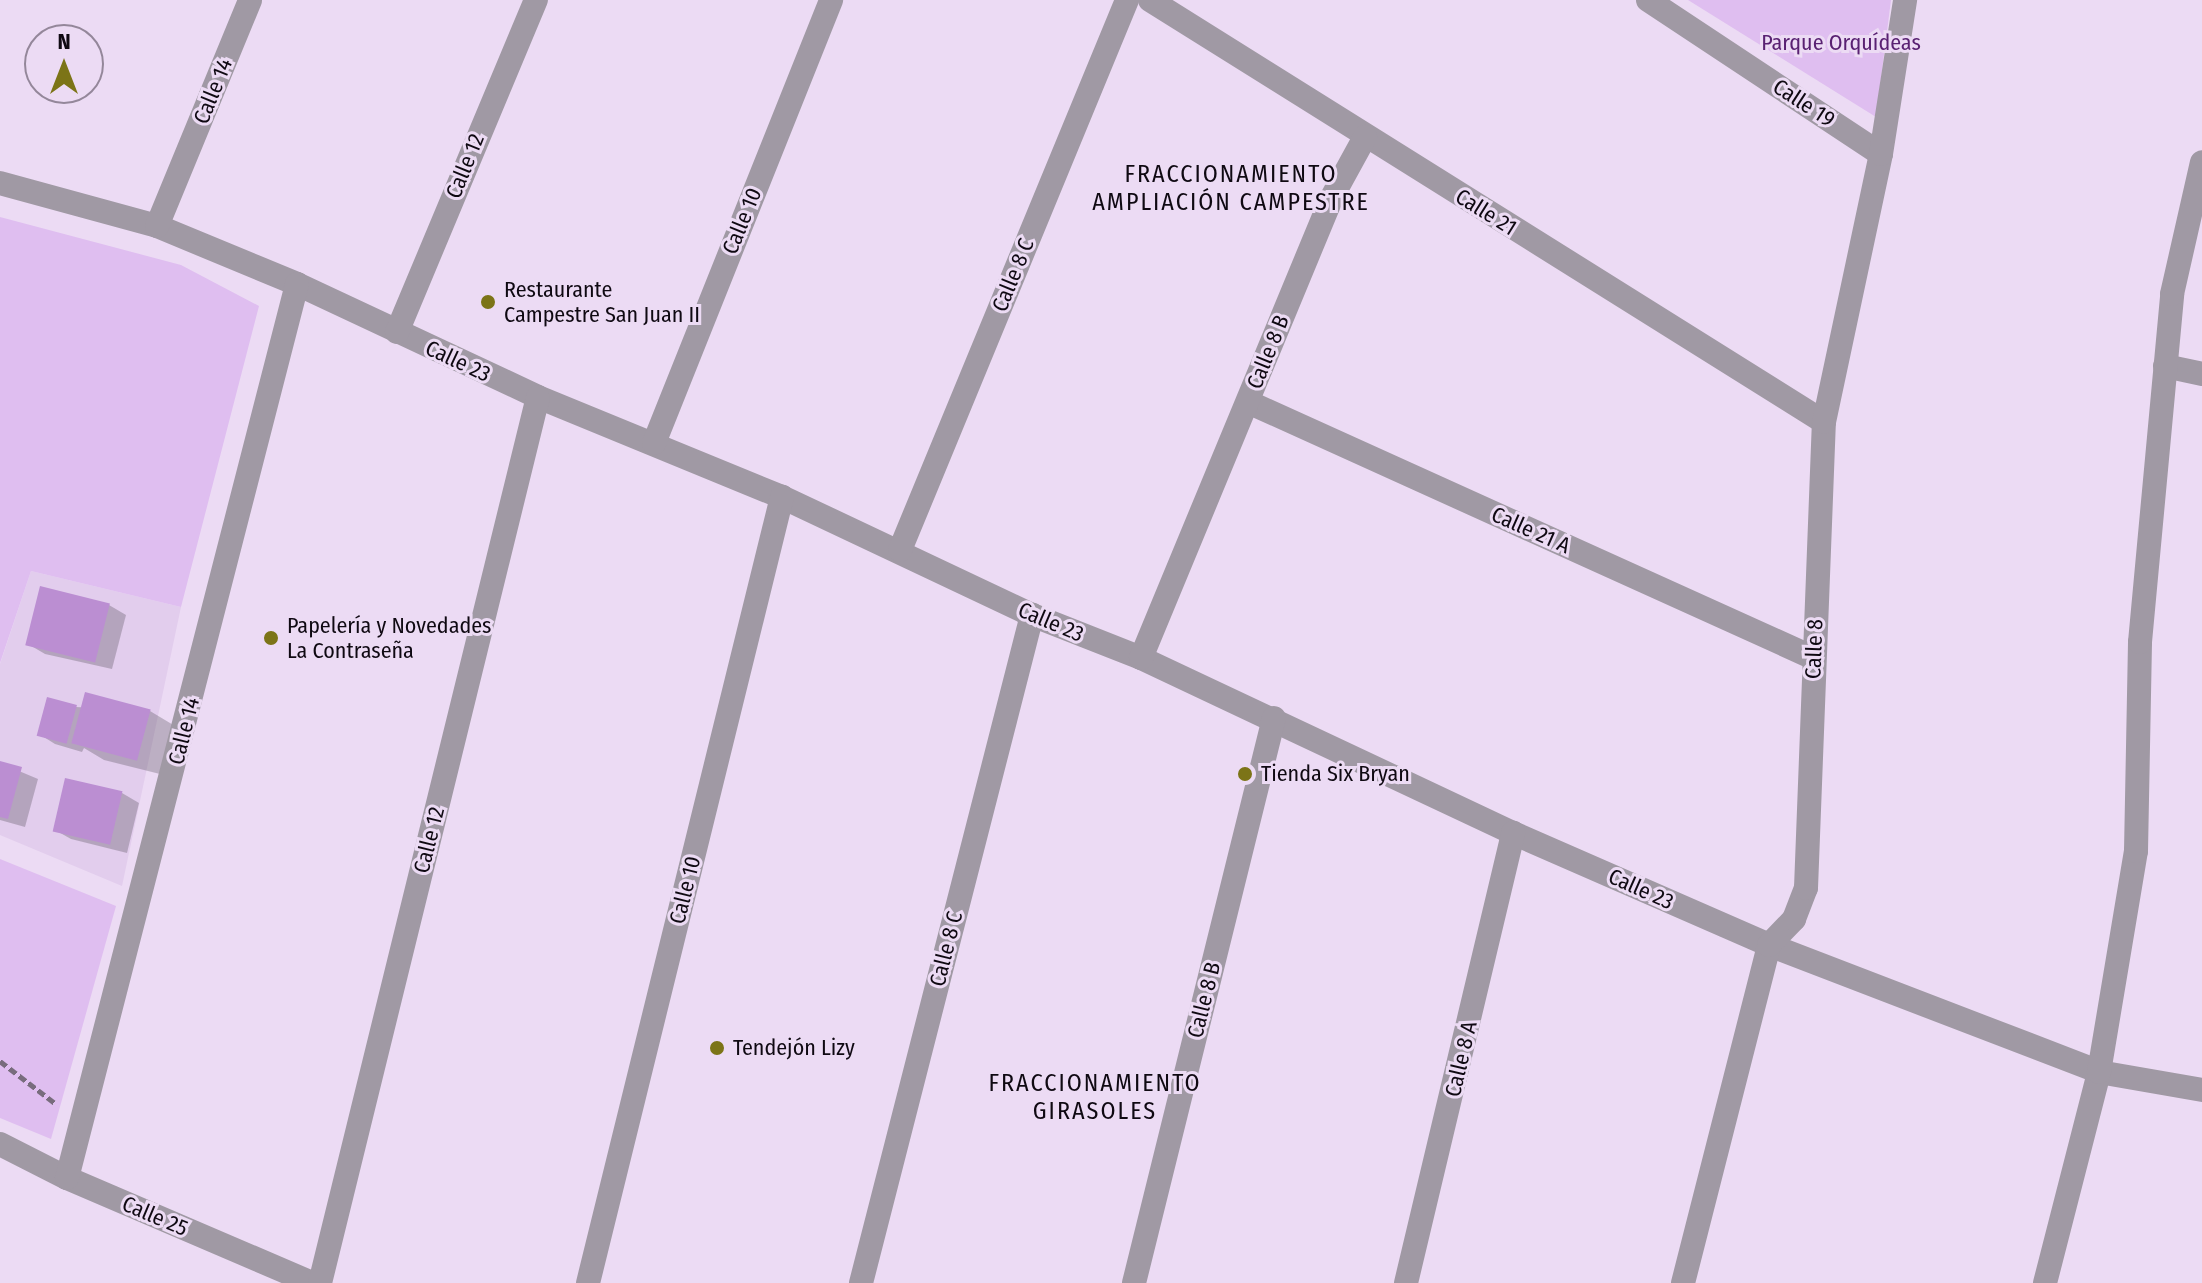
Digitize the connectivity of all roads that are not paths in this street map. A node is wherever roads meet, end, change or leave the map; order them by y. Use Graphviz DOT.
graph roads {
  1 [pos="250,0"];
  2 [pos="536,0"];
  3 [pos="831,0"];
  4 [pos="1127,0"];
  5 [pos="1150,0"];
  6 [pos="1648,0"];
  7 [pos="1905,0"];
  8 [pos="1365,137"];
  9 [pos="1881,154"];
  10 [pos="2202,162"];
  11 [pos="0,183"];
  12 [pos="157,226"];
  13 [pos="297,284"];
  14 [pos="397,332"];
  15 [pos="2165,366"];
  16 [pos="2202,374"];
  17 [pos="538,397"];
  18 [pos="1248,402"];
  19 [pos="1824,422"];
  20 [pos="654,443"];
  21 [pos="782,497"];
  22 [pos="900,550"];
  23 [pos="1032,615"];
  24 [pos="1141,658"];
  25 [pos="1814,658"];
  26 [pos="1274,718"];
  27 [pos="1513,833"];
  28 [pos="1769,945"];
  29 [pos="2099,1072"];
  30 [pos="2202,1090"];
  31 [pos="0,1144"];
  32 [pos="67,1178"];
  33 [pos="312,1283"];
  34 [pos="320,1283"];
  35 [pos="588,1283"];
  36 [pos="861,1283"];
  37 [pos="1134,1283"];
  38 [pos="1406,1283"];
  39 [pos="1683,1283"];
  40 [pos="2045,1283"];
  1 -- 12 [label="street, Calle 14"];
  2 -- 14 [label="street, Calle 12"];
  3 -- 20 [label="street, Calle 10"];
  4 -- 22 [label="street, Calle 8 C"];
  5 -- 8 [label="street, Calle 21"];
  6 -- 9 [label="street, Calle 19"];
  7 -- 9 [label="street, Calle 8"];
  8 -- 18 [label="street, Calle 8 B"];
  8 -- 19 [label="street, Calle 21"];
  9 -- 19 [label="street, Calle 8"];
  10 -- 15 [label="street"];
  11 -- 12 [label="street, Calle 23"];
  12 -- 13 [label="street, Calle 23"];
  13 -- 14 [label="street, Calle 23"];
  13 -- 32 [label="street, Calle 14"];
  14 -- 17 [label="street, Calle 23"];
  15 -- 16 [label="street"];
  15 -- 29 [label="street"];
  17 -- 20 [label="street, Calle 23"];
  17 -- 34 [label="street, Calle 12"];
  18 -- 24 [label="street, Calle 8 B"];
  18 -- 25 [label="street, Calle 21 A"];
  19 -- 25 [label="street, Calle 8"];
  20 -- 21 [label="street, Calle 23"];
  21 -- 22 [label="street, Calle 23"];
  21 -- 35 [label="street, Calle 10"];
  22 -- 23 [label="street, Calle 23"];
  23 -- 24 [label="street, Calle 23"];
  23 -- 36 [label="street, Calle 8 C"];
  24 -- 26 [label="street, Calle 23"];
  25 -- 28 [label="street, Calle 8"];
  26 -- 27 [label="street, Calle 23"];
  26 -- 37 [label="street, Calle 8 B"];
  27 -- 28 [label="street, Calle 23"];
  27 -- 38 [label="street, Calle 8 A"];
  28 -- 29 [label="street, Calle 23"];
  28 -- 39 [label="street, Calle 8"];
  29 -- 30 [label="street, Calle 23"];
  29 -- 40 [label="street"];
  31 -- 32 [label="street, Calle 25"];
  32 -- 33 [label="street, Calle 25"];
}
